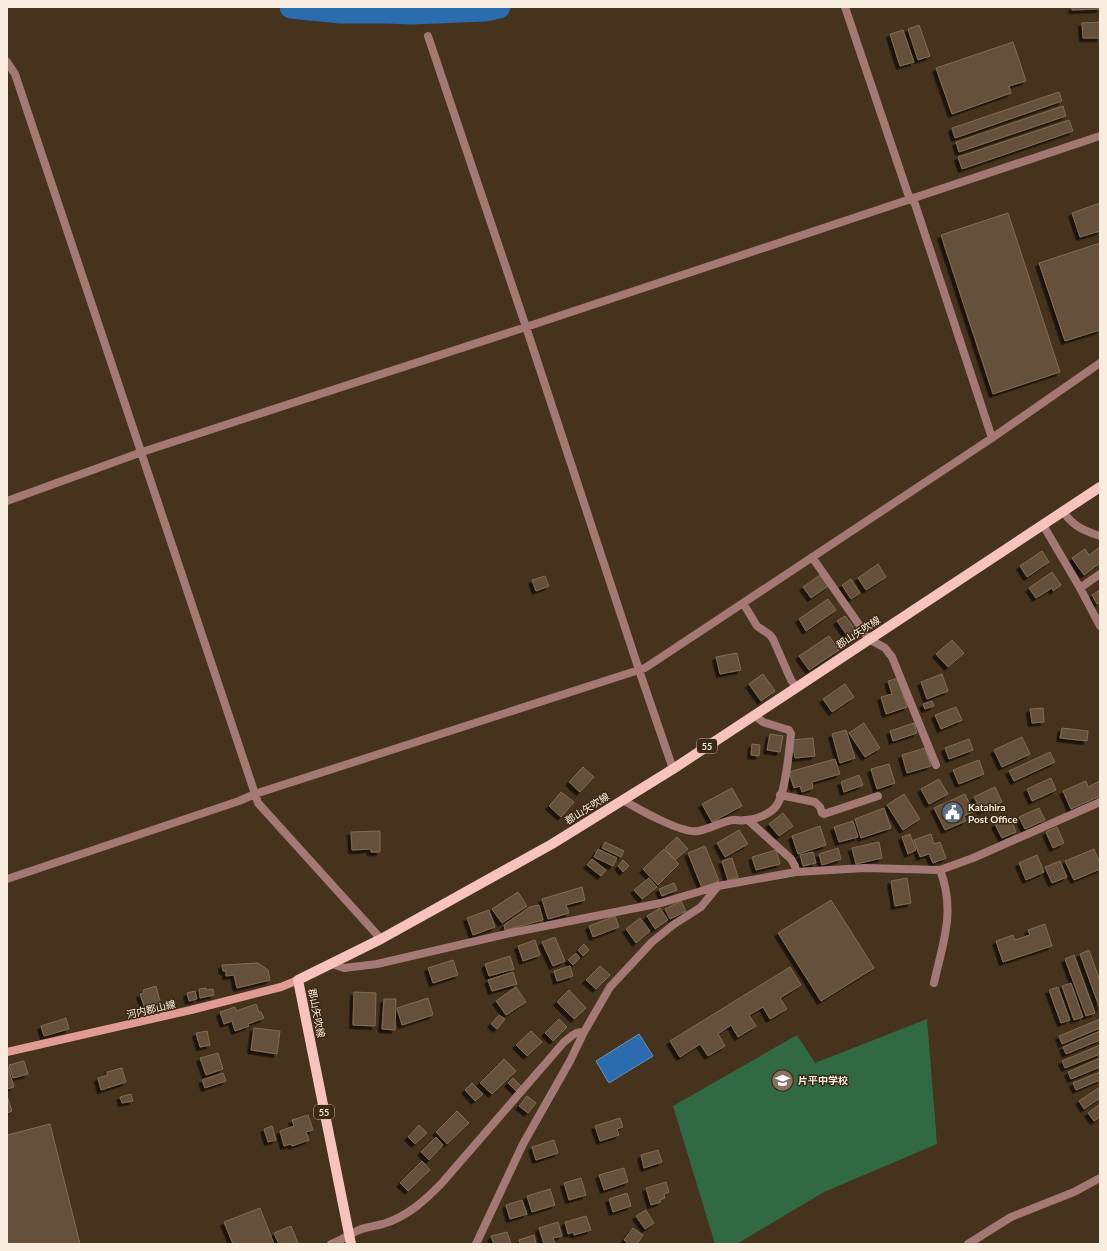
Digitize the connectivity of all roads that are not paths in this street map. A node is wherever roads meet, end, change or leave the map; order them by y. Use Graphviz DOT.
graph roads {
  1 [pos="845,7"];
  2 [pos="428,36"];
  3 [pos="7,62"];
  4 [pos="1100,136"];
  5 [pos="911,199"];
  6 [pos="526,327"];
  7 [pos="1100,363"];
  8 [pos="992,438"];
  9 [pos="142,452"];
  10 [pos="1100,488"];
  11 [pos="7,501"];
  12 [pos="1064,512"];
  13 [pos="1043,525"];
  14 [pos="1100,536"];
  15 [pos="812,557"];
  16 [pos="1100,574"];
  17 [pos="1080,588"];
  18 [pos="743,602"];
  19 [pos="1100,626"];
  20 [pos="869,639"];
  21 [pos="639,670"];
  22 [pos="796,687"];
  23 [pos="754,715"];
  24 [pos="936,765"];
  25 [pos="673,769"];
  26 [pos="255,794"];
  27 [pos="780,795"];
  28 [pos="878,796"];
  29 [pos="623,800"];
  30 [pos="1100,802"];
  31 [pos="748,820"];
  32 [pos="940,870"];
  33 [pos="796,872"];
  34 [pos="7,879"];
  35 [pos="718,886"];
  36 [pos="381,940"];
  37 [pos="332,964"];
  38 [pos="298,980"];
  39 [pos="934,983"];
  40 [pos="584,1032"];
  41 [pos="7,1052"];
  42 [pos="1100,1178"];
  43 [pos="350,1240"];
  44 [pos="331,1244"];
  45 [pos="476,1244"];
  46 [pos="968,1244"];
  1 -- 5 [label="street"];
  2 -- 6 [label="street"];
  3 -- 9 [label="street"];
  4 -- 5 [label="street"];
  5 -- 6 [label="street"];
  5 -- 8 [label="street"];
  6 -- 9 [label="street"];
  6 -- 21 [label="street"];
  7 -- 8 [label="street"];
  8 -- 15 [label="street"];
  9 -- 11 [label="street"];
  9 -- 26 [label="street"];
  10 -- 12 [label="main road, 郡山矢吹線 / 55"];
  12 -- 13 [label="main road, 郡山矢吹線 / 55"];
  12 -- 14 [label="street"];
  13 -- 17 [label="street"];
  13 -- 20 [label="main road, 郡山矢吹線 / 55"];
  15 -- 18 [label="street"];
  15 -- 20 [label="street"];
  16 -- 17 [label="street"];
  17 -- 19 [label="street"];
  18 -- 21 [label="street"];
  18 -- 22 [label="street"];
  20 -- 22 [label="main road, 郡山矢吹線 / 55"];
  20 -- 24 [label="street"];
  21 -- 25 [label="street"];
  21 -- 26 [label="street"];
  22 -- 23 [label="main road, 郡山矢吹線 / 55"];
  23 -- 25 [label="main road, 郡山矢吹線 / 55"];
  23 -- 27 [label="street"];
  25 -- 29 [label="main road, 郡山矢吹線 / 55"];
  26 -- 34 [label="street"];
  26 -- 36 [label="street"];
  27 -- 28 [label="street"];
  27 -- 31 [label="street"];
  29 -- 31 [label="street"];
  29 -- 36 [label="main road, 郡山矢吹線 / 55"];
  30 -- 32 [label="street"];
  31 -- 33 [label="street"];
  32 -- 33 [label="street"];
  32 -- 39 [label="street"];
  33 -- 35 [label="street"];
  35 -- 37 [label="street"];
  35 -- 40 [label="street"];
  36 -- 37 [label="main road, 郡山矢吹線 / 55"];
  37 -- 38 [label="main road, 郡山矢吹線 / 55"];
  38 -- 41 [label="main road, 河内郡山線"];
  38 -- 43 [label="main road, 郡山矢吹線 / 55"];
  40 -- 43 [label="street"];
  40 -- 45 [label="street"];
  42 -- 46 [label="street"];
  43 -- 44 [label="street"];
}
